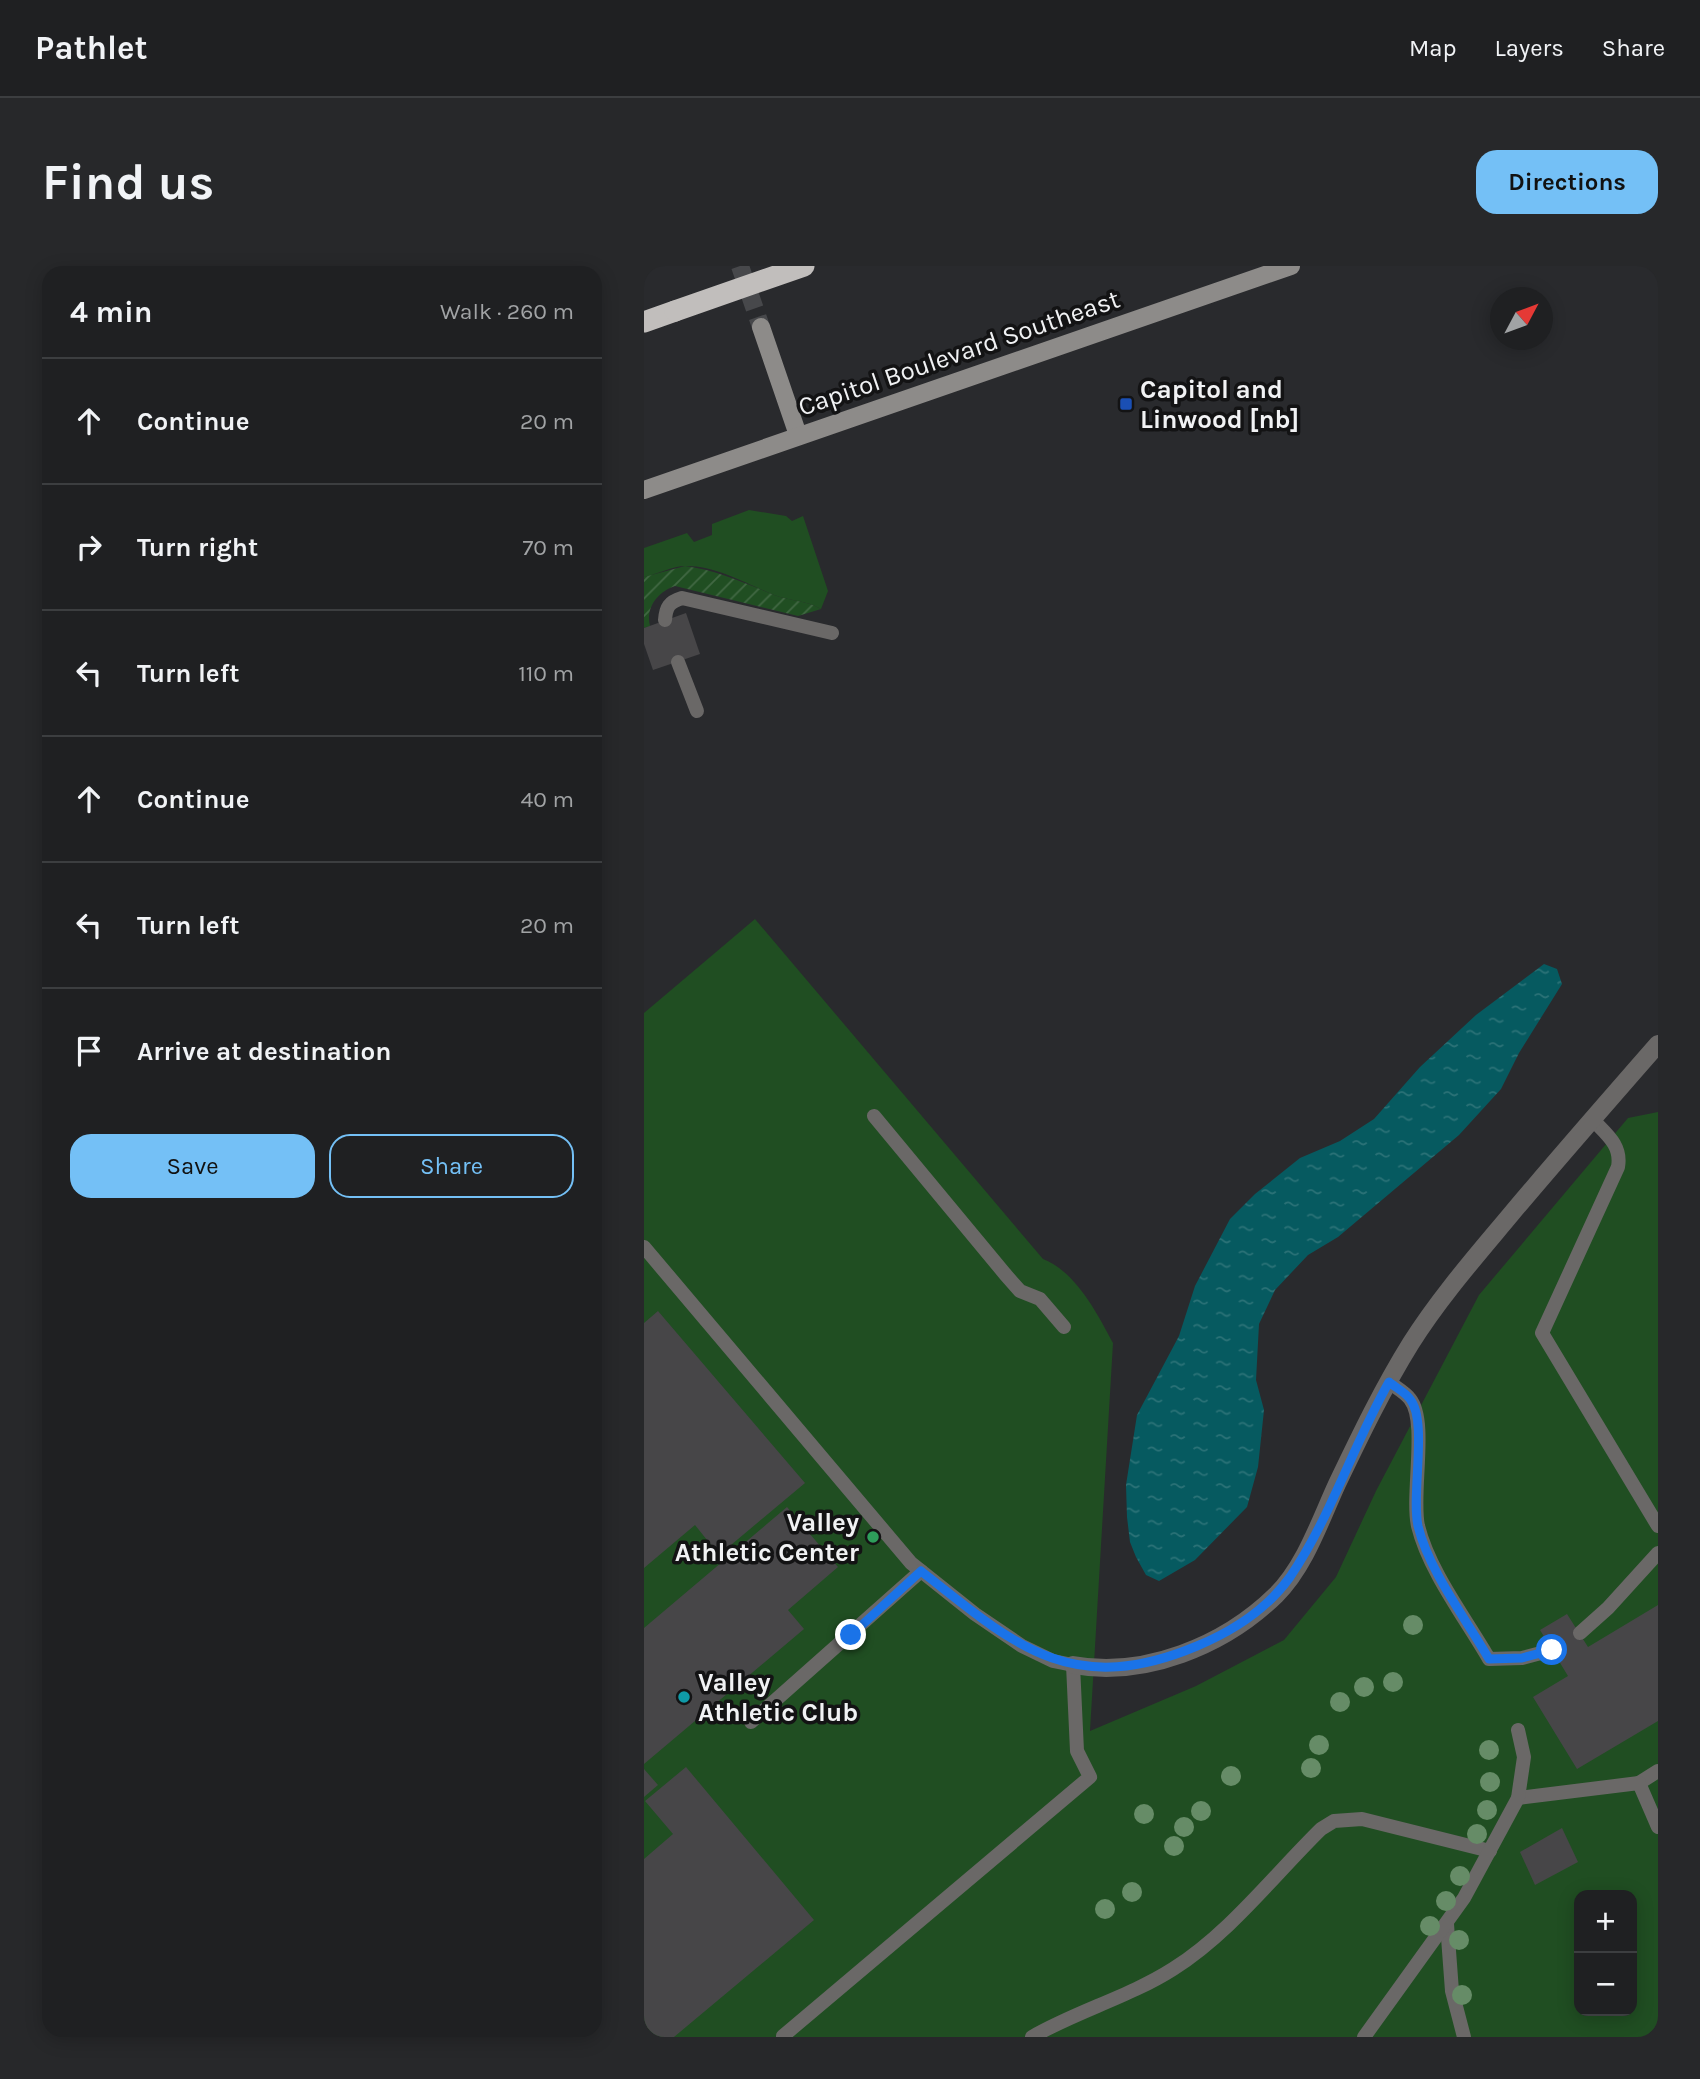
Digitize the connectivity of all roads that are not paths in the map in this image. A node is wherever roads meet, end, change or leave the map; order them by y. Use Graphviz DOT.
graph roads {
  1 [pos="804,266"];
  2 [pos="1291,266"];
  3 [pos="644,322"];
  4 [pos="761,327"];
  5 [pos="798,435"];
  6 [pos="644,490"];
  7 [pos="665,621"];
  8 [pos="832,633"];
  9 [pos="678,662"];
  10 [pos="697,711"];
  11 [pos="1658,1044"];
  12 [pos="874,1116"];
  13 [pos="1592,1119"];
  14 [pos="644,1247"];
  15 [pos="1064,1327"];
  16 [pos="1389,1382"];
  17 [pos="1658,1526"];
  18 [pos="1658,1553"];
  19 [pos="921,1571"];
  20 [pos="1580,1633"];
  21 [pos="1552,1650"];
  22 [pos="1073,1665"];
  23 [pos="751,1722"];
  24 [pos="1518,1730"];
  25 [pos="1658,1771"];
  26 [pos="1639,1783"];
  27 [pos="1518,1798"];
  28 [pos="1658,1827"];
  29 [pos="1490,1851"];
  30 [pos="1447,1924"];
  31 [pos="783,2036"];
  32 [pos="1032,2037"];
  33 [pos="1364,2037"];
  34 [pos="1464,2037"];
  1 -- 3 [label="highway, bridge"];
  2 -- 5 [label="main road, Capitol Boulevard Southeast"];
  4 -- 5 [label="main road"];
  5 -- 6 [label="main road, Capitol Boulevard Southeast"];
  7 -- 8 [label="lane"];
  9 -- 10 [label="lane"];
  11 -- 13 [label="street"];
  12 -- 15 [label="lane"];
  13 -- 16 [label="street"];
  13 -- 17 [label="lane"];
  14 -- 19 [label="lane"];
  16 -- 21 [label="lane"];
  16 -- 22 [label="street"];
  18 -- 20 [label="lane"];
  19 -- 22 [label="lane"];
  19 -- 23 [label="lane"];
  22 -- 31 [label="lane"];
  24 -- 27 [label="lane"];
  25 -- 26 [label="lane"];
  26 -- 27 [label="lane"];
  26 -- 28 [label="lane"];
  27 -- 29 [label="lane"];
  29 -- 30 [label="lane"];
  29 -- 32 [label="lane"];
  30 -- 33 [label="lane"];
  30 -- 34 [label="lane"];
}
